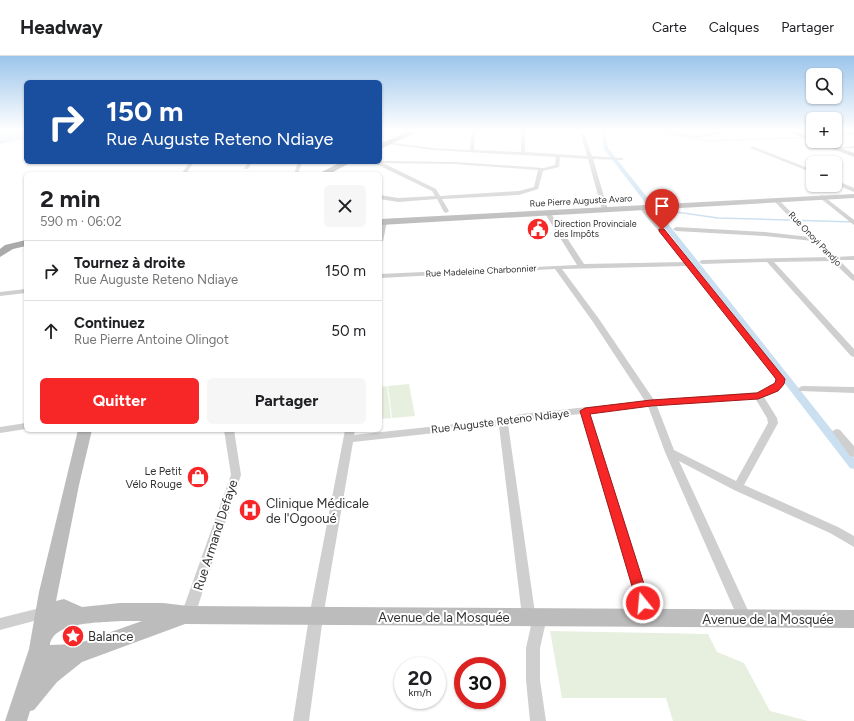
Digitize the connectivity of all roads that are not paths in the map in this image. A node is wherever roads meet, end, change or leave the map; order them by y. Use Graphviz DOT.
graph roads {
  1 [pos="557,161"];
  2 [pos="590,161"];
  3 [pos="786,161"];
  4 [pos="382,162"];
  5 [pos="344,164"];
  6 [pos="378,164"];
  7 [pos="806,169"];
  8 [pos="543,170"];
  9 [pos="326,172"];
  10 [pos="842,185"];
  11 [pos="854,190"];
  12 [pos="854,196"];
  13 [pos="382,197"];
  14 [pos="822,197"];
  15 [pos="439,198"];
  16 [pos="776,200"];
  17 [pos="645,207"];
  18 [pos="605,210"];
  19 [pos="446,211"];
  20 [pos="547,212"];
  21 [pos="382,222"];
  22 [pos="852,222"];
  23 [pos="676,229"];
  24 [pos="817,240"];
  25 [pos="24,244"];
  26 [pos="1,253"];
  27 [pos="854,258"];
  28 [pos="833,259"];
  29 [pos="769,261"];
  30 [pos="702,262"];
  31 [pos="690,264"];
  32 [pos="557,267"];
  33 [pos="582,267"];
  34 [pos="382,276"];
  35 [pos="854,279"];
  36 [pos="24,291"];
  37 [pos="0,294"];
  38 [pos="854,354"];
  39 [pos="803,389"];
  40 [pos="854,390"];
  41 [pos="758,396"];
  42 [pos="651,403"];
  43 [pos="585,411"];
  44 [pos="503,422"];
  45 [pos="24,426"];
  46 [pos="0,430"];
  47 [pos="84,432"];
  48 [pos="229,432"];
  49 [pos="837,432"];
  50 [pos="349,435"];
  51 [pos="670,452"];
  52 [pos="854,453"];
  53 [pos="738,487"];
  54 [pos="854,542"];
  55 [pos="44,614"];
  56 [pos="186,615"];
  57 [pos="79,616"];
  58 [pos="316,616"];
  59 [pos="534,617"];
  60 [pos="648,618"];
  61 [pos="745,619"];
  62 [pos="854,619"];
  63 [pos="0,624"];
  64 [pos="40,642"];
  65 [pos="77,654"];
  66 [pos="19,714"];
  67 [pos="301,721"];
  68 [pos="538,721"];
  1 -- 8 [label="street"];
  2 -- 18 [label="street"];
  3 -- 7 [label="street"];
  4 -- 8 [label="street"];
  5 -- 9 [label="main road"];
  6 -- 15 [label="street"];
  8 -- 15 [label="street"];
  10 -- 11 [label="street"];
  12 -- 14 [label="street, Rue Pierre Auguste Avaro"];
  13 -- 15 [label="street"];
  14 -- 16 [label="street, Rue Pierre Auguste Avaro"];
  14 -- 22 [label="street"];
  15 -- 19 [label="street"];
  16 -- 17 [label="street, Rue Pierre Auguste Avaro"];
  16 -- 24 [label="street, Rue Onoyi Pandjo"];
  17 -- 18 [label="street, Rue Pierre Auguste Avaro"];
  17 -- 31 [label="street"];
  18 -- 20 [label="street, Rue Pierre Auguste Avaro"];
  20 -- 21 [label="street, Rue Pierre Auguste Avaro"];
  20 -- 33 [label="street"];
  23 -- 24 [label="street"];
  24 -- 28 [label="street, Rue Onoyi Pandjo"];
  25 -- 26 [label="main road"];
  27 -- 28 [label="street"];
  28 -- 29 [label="street"];
  28 -- 35 [label="street, Rue Onoyi Pandjo"];
  29 -- 30 [label="street"];
  29 -- 38 [label="street"];
  31 -- 33 [label="street, Rue Madeleine Charbonnier"];
  31 -- 41 [label="street"];
  32 -- 33 [label="street, Rue Madeleine Charbonnier"];
  32 -- 34 [label="street, Rue Madeleine Charbonnier"];
  32 -- 42 [label="street"];
  36 -- 37 [label="street"];
  39 -- 40 [label="street"];
  41 -- 42 [label="street, Rue Auguste Reteno Ndiaye"];
  41 -- 53 [label="street"];
  42 -- 43 [label="street, Rue Auguste Reteno Ndiaye"];
  42 -- 51 [label="street"];
  43 -- 44 [label="street, Rue Auguste Reteno Ndiaye"];
  43 -- 60 [label="street"];
  44 -- 50 [label="street, Rue Auguste Reteno Ndiaye"];
  44 -- 59 [label="street"];
  45 -- 46 [label="street"];
  47 -- 55 [label="street"];
  48 -- 56 [label="street, Rue Armand Defaye"];
  49 -- 52 [label="street"];
  50 -- 58 [label="street"];
  51 -- 53 [label="street"];
  51 -- 61 [label="street"];
  53 -- 54 [label="street"];
  55 -- 57 [label="street"];
  55 -- 63 [label="street"];
  55 -- 64 [label="street"];
  56 -- 57 [label="street, Avenue de la Mosquée"];
  56 -- 58 [label="street, Avenue de la Mosquée"];
  56 -- 65 [label="street"];
  57 -- 64 [label="street, Avenue de la Mosquée"];
  58 -- 59 [label="street, Avenue de la Mosquée"];
  58 -- 67 [label="street"];
  59 -- 60 [label="street, Avenue de la Mosquée"];
  59 -- 68 [label="street"];
  60 -- 61 [label="street, Avenue de la Mosquée"];
  61 -- 62 [label="street, Avenue de la Mosquée"];
  64 -- 65 [label="street"];
  64 -- 66 [label="street"];
  65 -- 66 [label="street"];
}
